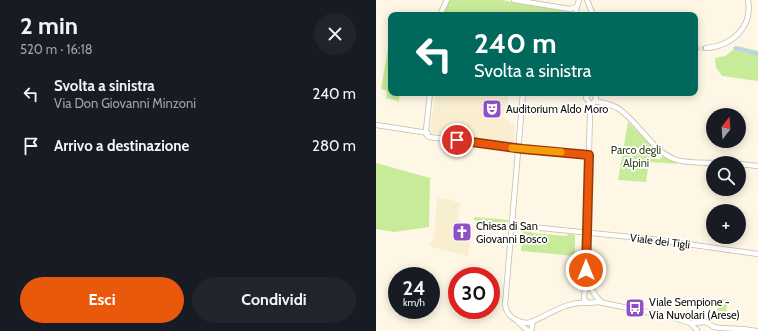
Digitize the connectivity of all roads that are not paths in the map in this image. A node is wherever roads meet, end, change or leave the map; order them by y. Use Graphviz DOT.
graph roads {
  1 [pos="442,0"];
  2 [pos="447,0"];
  3 [pos="514,0"];
  4 [pos="579,0"];
  5 [pos="587,0"];
  6 [pos="748,0"];
  7 [pos="589,6"];
  8 [pos="576,10"];
  9 [pos="440,12"];
  10 [pos="441,12"];
  11 [pos="592,12"];
  12 [pos="706,48"];
  13 [pos="430,96"];
  14 [pos="523,96"];
  15 [pos="592,96"];
  16 [pos="376,125"];
  17 [pos="427,133"];
  18 [pos="517,149"];
  19 [pos="589,155"];
  20 [pos="706,162"];
  21 [pos="746,165"];
  22 [pos="758,166"];
  23 [pos="512,225"];
  24 [pos="586,232"];
  25 [pos="758,254"];
  26 [pos="588,282"];
  27 [pos="592,291"];
  28 [pos="584,294"];
  29 [pos="595,299"];
  30 [pos="588,302"];
  31 [pos="578,303"];
  32 [pos="533,322"];
  33 [pos="690,323"];
  34 [pos="700,323"];
  35 [pos="711,325"];
  36 [pos="527,328"];
  37 [pos="697,330"];
  38 [pos="531,331"];
  39 [pos="712,331"];
  40 [pos="756,331"];
  1 -- 9 [label="street"];
  2 -- 10 [label="street"];
  3 -- 8 [label="street"];
  4 -- 8 [label="street"];
  5 -- 7 [label="street"];
  6 -- 12 [label="street"];
  7 -- 8 [label="street"];
  7 -- 11 [label="street"];
  13 -- 17 [label="street"];
  14 -- 18 [label="street"];
  15 -- 19 [label="street"];
  15 -- 20 [label="street"];
  16 -- 17 [label="street"];
  17 -- 18 [label="street"];
  18 -- 19 [label="street"];
  18 -- 23 [label="street"];
  19 -- 24 [label="street"];
  21 -- 22 [label="street"];
  23 -- 24 [label="street, Viale dei Tigli"];
  23 -- 36 [label="street"];
  24 -- 25 [label="street, Viale dei Tigli"];
  24 -- 26 [label="street"];
  26 -- 27 [label="street"];
  26 -- 28 [label="street"];
  27 -- 28 [label="street"];
  27 -- 29 [label="street"];
  28 -- 30 [label="street"];
  28 -- 31 [label="street"];
  29 -- 30 [label="street"];
  29 -- 33 [label="street"];
  30 -- 31 [label="street"];
  31 -- 32 [label="street"];
  32 -- 36 [label="street"];
  32 -- 38 [label="street"];
  33 -- 34 [label="street"];
  33 -- 37 [label="street"];
  34 -- 35 [label="street"];
  34 -- 37 [label="street"];
  35 -- 39 [label="street"];
  35 -- 40 [label="street"];
}
